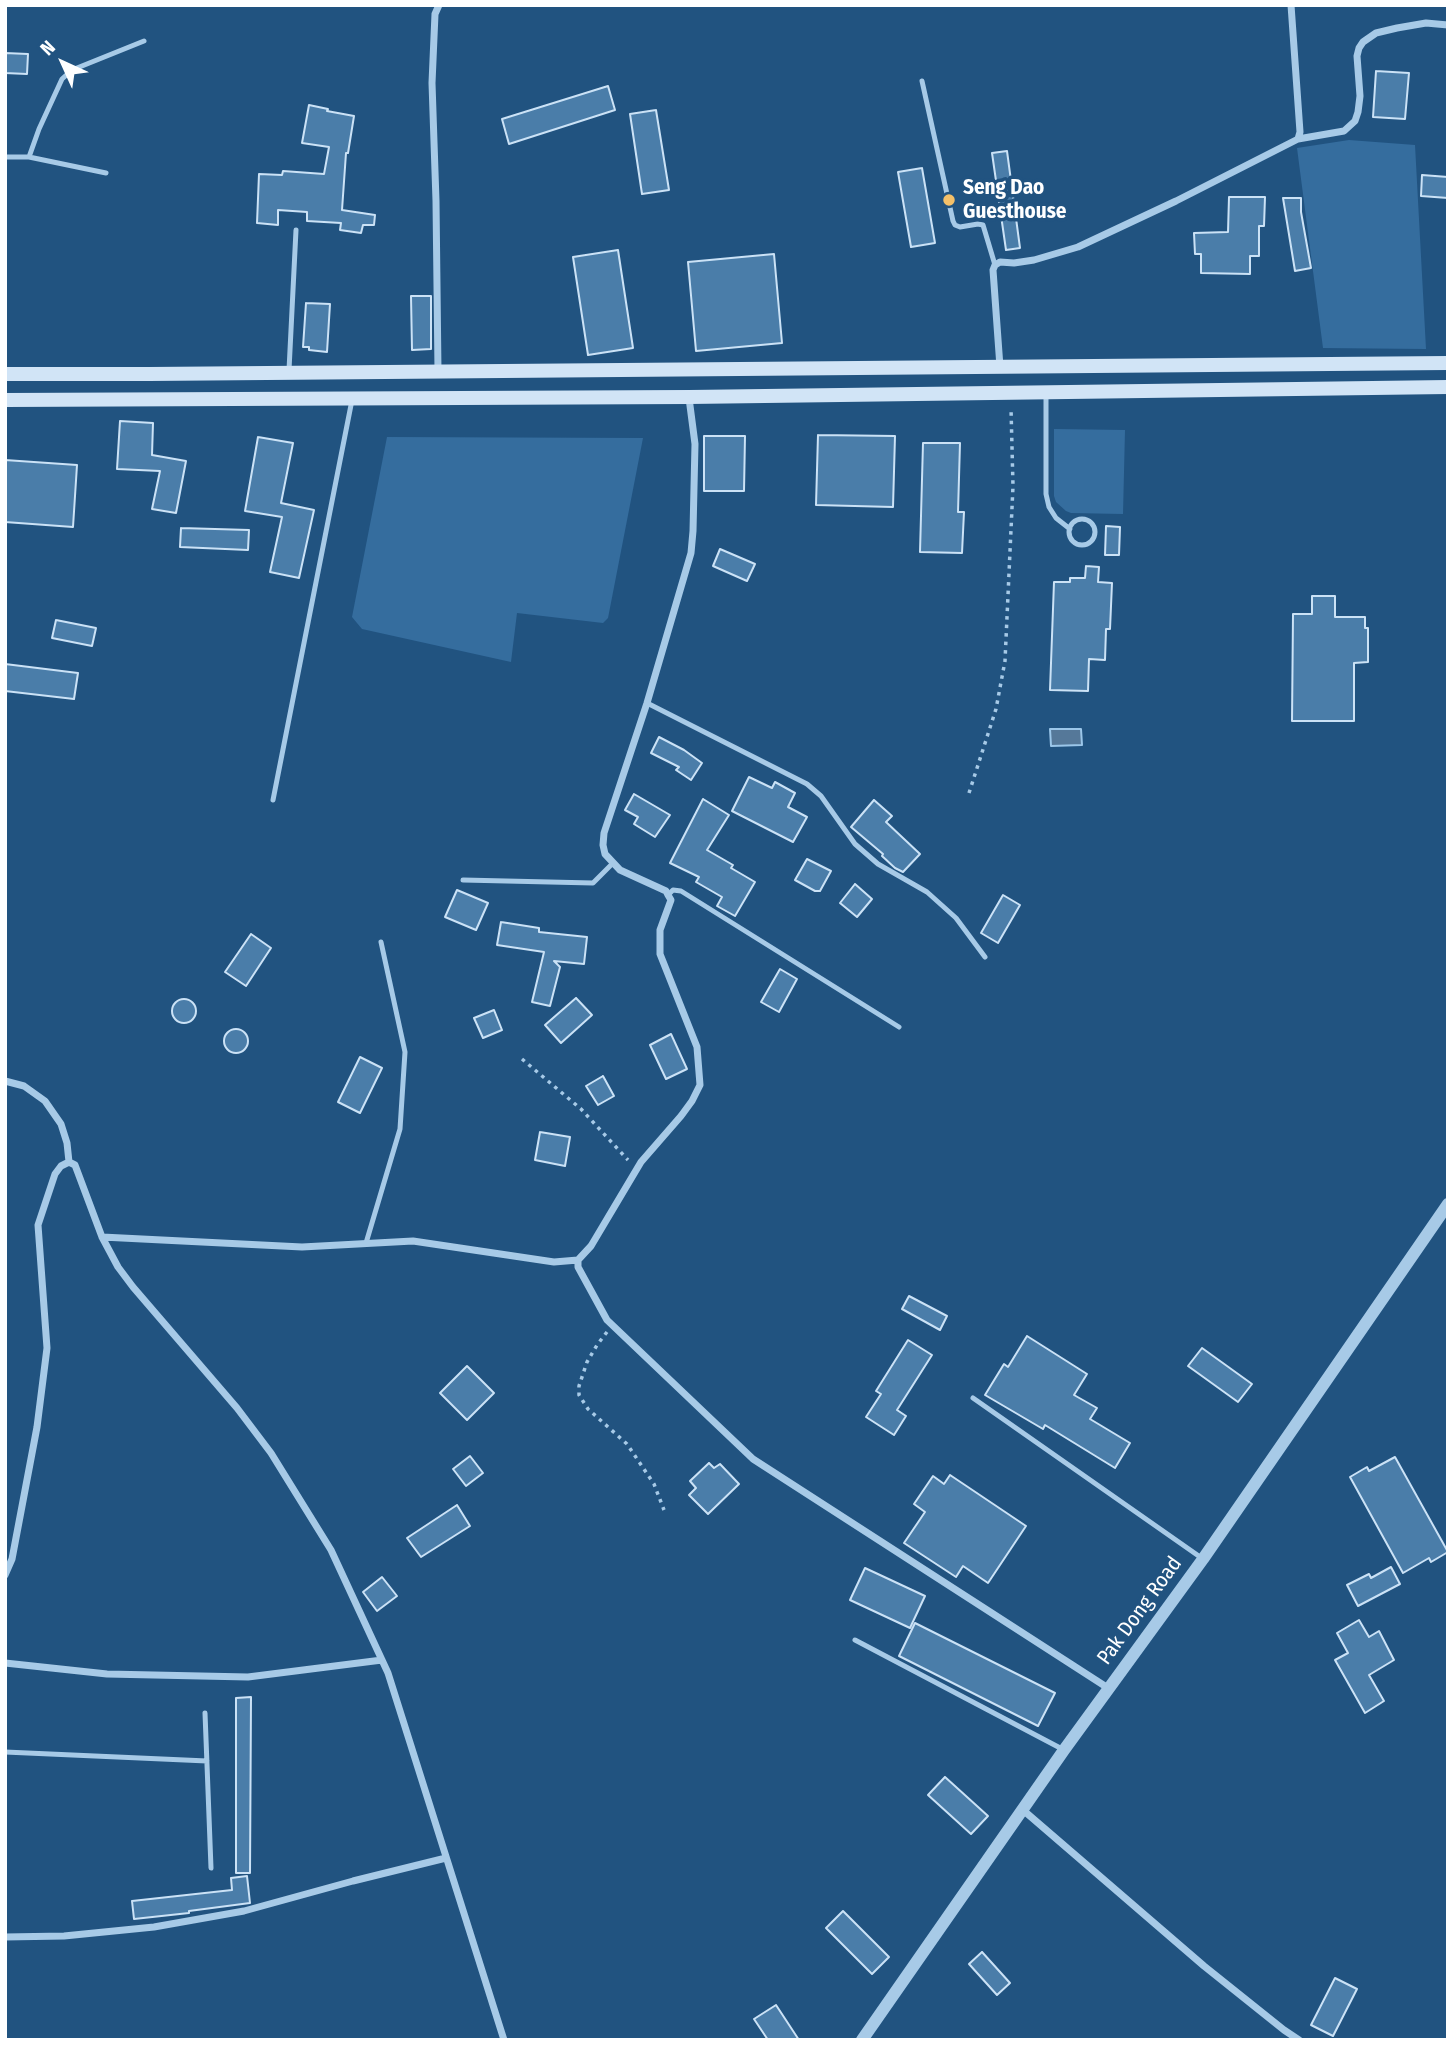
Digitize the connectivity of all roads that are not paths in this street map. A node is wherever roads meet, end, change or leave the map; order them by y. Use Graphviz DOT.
graph roads {
  1 [pos="439,5"];
  2 [pos="1291,5"];
  3 [pos="1448,26"];
  4 [pos="144,41"];
  5 [pos="922,81"];
  6 [pos="1298,139"];
  7 [pos="29,157"];
  8 [pos="5,158"];
  9 [pos="106,173"];
  10 [pos="296,230"];
  11 [pos="995,265"];
  12 [pos="1448,363"];
  13 [pos="1267,365"];
  14 [pos="928,368"];
  15 [pos="1000,368"];
  16 [pos="438,371"];
  17 [pos="288,373"];
  18 [pos="5,374"];
  19 [pos="1448,387"];
  20 [pos="1266,390"];
  21 [pos="1046,392"];
  22 [pos="929,394"];
  23 [pos="689,397"];
  24 [pos="5,400"];
  25 [pos="352,400"];
  26 [pos="1070,529"];
  27 [pos="647,703"];
  28 [pos="273,800"];
  29 [pos="613,863"];
  30 [pos="463,880"];
  31 [pos="668,895"];
  32 [pos="382,942"];
  33 [pos="985,957"];
  34 [pos="899,1027"];
  35 [pos="5,1081"];
  36 [pos="69,1162"];
  37 [pos="1448,1204"];
  38 [pos="103,1237"];
  39 [pos="366,1244"];
  40 [pos="578,1260"];
  41 [pos="973,1398"];
  42 [pos="1203,1559"];
  43 [pos="5,1575"];
  44 [pos="855,1640"];
  45 [pos="382,1660"];
  46 [pos="5,1664"];
  47 [pos="1108,1688"];
  48 [pos="205,1713"];
  49 [pos="1064,1750"];
  50 [pos="5,1752"];
  51 [pos="207,1761"];
  52 [pos="1023,1810"];
  53 [pos="446,1858"];
  54 [pos="211,1868"];
  55 [pos="5,1937"];
  56 [pos="504,2040"];
  57 [pos="862,2040"];
  58 [pos="1299,2040"];
  1 -- 16 [label="street"];
  2 -- 6 [label="street"];
  3 -- 6 [label="street"];
  4 -- 7 [label="lane"];
  5 -- 11 [label="lane"];
  6 -- 11 [label="street"];
  7 -- 8 [label="lane"];
  7 -- 9 [label="lane"];
  10 -- 17 [label="lane"];
  11 -- 15 [label="street"];
  12 -- 13 [label="main road"];
  13 -- 15 [label="main road"];
  13 -- 20 [label="main road"];
  14 -- 15 [label="main road"];
  14 -- 16 [label="main road"];
  14 -- 22 [label="main road"];
  16 -- 17 [label="main road"];
  17 -- 18 [label="main road"];
  19 -- 20 [label="main road"];
  20 -- 21 [label="main road"];
  21 -- 22 [label="main road"];
  21 -- 26 [label="lane"];
  22 -- 23 [label="main road"];
  23 -- 25 [label="main road"];
  23 -- 27 [label="street"];
  24 -- 25 [label="main road"];
  25 -- 28 [label="lane"];
  26 -- 26 [label="lane"];
  27 -- 29 [label="street"];
  27 -- 33 [label="lane"];
  29 -- 30 [label="lane"];
  29 -- 31 [label="street"];
  31 -- 34 [label="lane"];
  31 -- 40 [label="street"];
  32 -- 39 [label="lane"];
  35 -- 36 [label="street"];
  36 -- 38 [label="street"];
  36 -- 43 [label="street"];
  37 -- 42 [label="street, Pak Dong Road"];
  38 -- 39 [label="street"];
  38 -- 45 [label="street"];
  39 -- 40 [label="street"];
  40 -- 47 [label="street"];
  41 -- 42 [label="lane"];
  42 -- 47 [label="street, Pak Dong Road"];
  44 -- 49 [label="lane"];
  45 -- 46 [label="street"];
  45 -- 53 [label="street"];
  47 -- 49 [label="street, Pak Dong Road"];
  48 -- 51 [label="lane"];
  49 -- 52 [label="street, Pak Dong Road"];
  50 -- 51 [label="lane"];
  51 -- 54 [label="lane"];
  52 -- 57 [label="street, Pak Dong Road"];
  52 -- 58 [label="street"];
  53 -- 55 [label="street"];
  53 -- 56 [label="street"];
}
